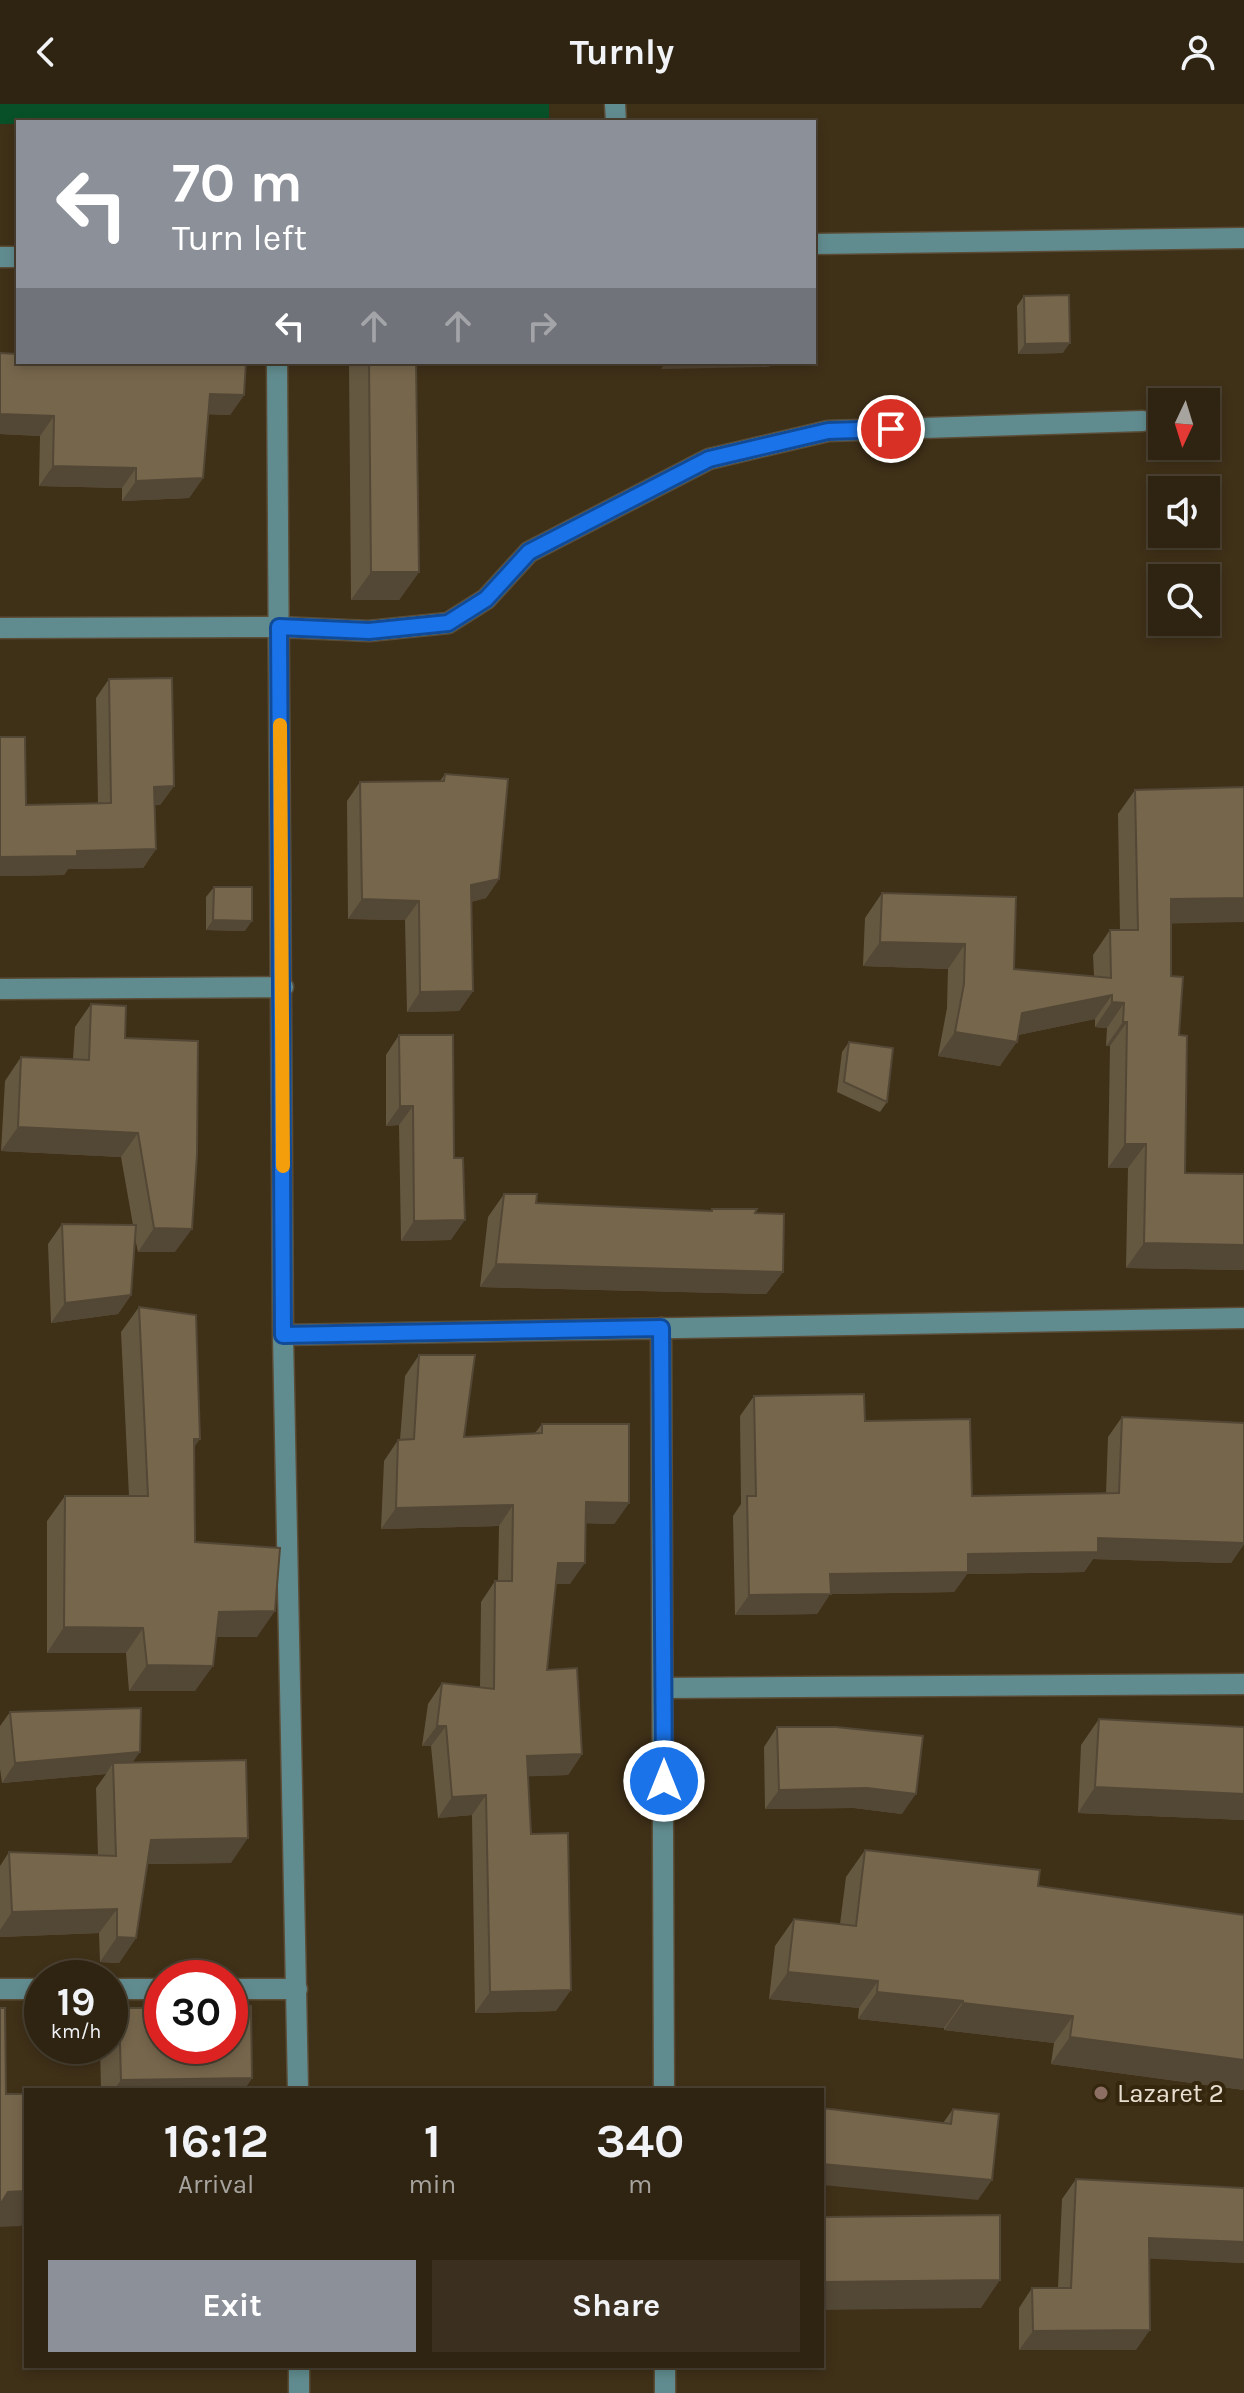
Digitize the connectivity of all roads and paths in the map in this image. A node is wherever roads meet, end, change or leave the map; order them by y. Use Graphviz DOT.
graph roads {
  1 [pos="1244,238"];
  2 [pos="816,244"];
  3 [pos="277,364"];
  4 [pos="1143,421"];
  5 [pos="279,627"];
  6 [pos="0,628"];
  7 [pos="283,987"];
  8 [pos="0,989"];
  9 [pos="1244,1318"];
  10 [pos="661,1328"];
  11 [pos="283,1335"];
  12 [pos="1244,1684"];
  13 [pos="664,1688"];
  14 [pos="0,1989"];
  15 [pos="24,1989"];
  16 [pos="248,1989"];
  17 [pos="297,1989"];
  18 [pos="298,2088"];
  19 [pos="664,2088"];
  20 [pos="299,2368"];
  21 [pos="665,2368"];
  22 [pos="299,2393"];
  23 [pos="665,2393"];
  1 -- 2 [label="street"];
  3 -- 5 [label="street"];
  4 -- 5 [label="street"];
  5 -- 6 [label="street"];
  5 -- 7 [label="street"];
  7 -- 8 [label="street"];
  7 -- 11 [label="street"];
  9 -- 10 [label="street"];
  10 -- 11 [label="street"];
  10 -- 13 [label="street"];
  11 -- 17 [label="street"];
  12 -- 13 [label="street"];
  13 -- 19 [label="street"];
  14 -- 15 [label="street"];
  16 -- 17 [label="street"];
  17 -- 18 [label="street"];
  20 -- 22 [label="street"];
  21 -- 23 [label="street"];
}
